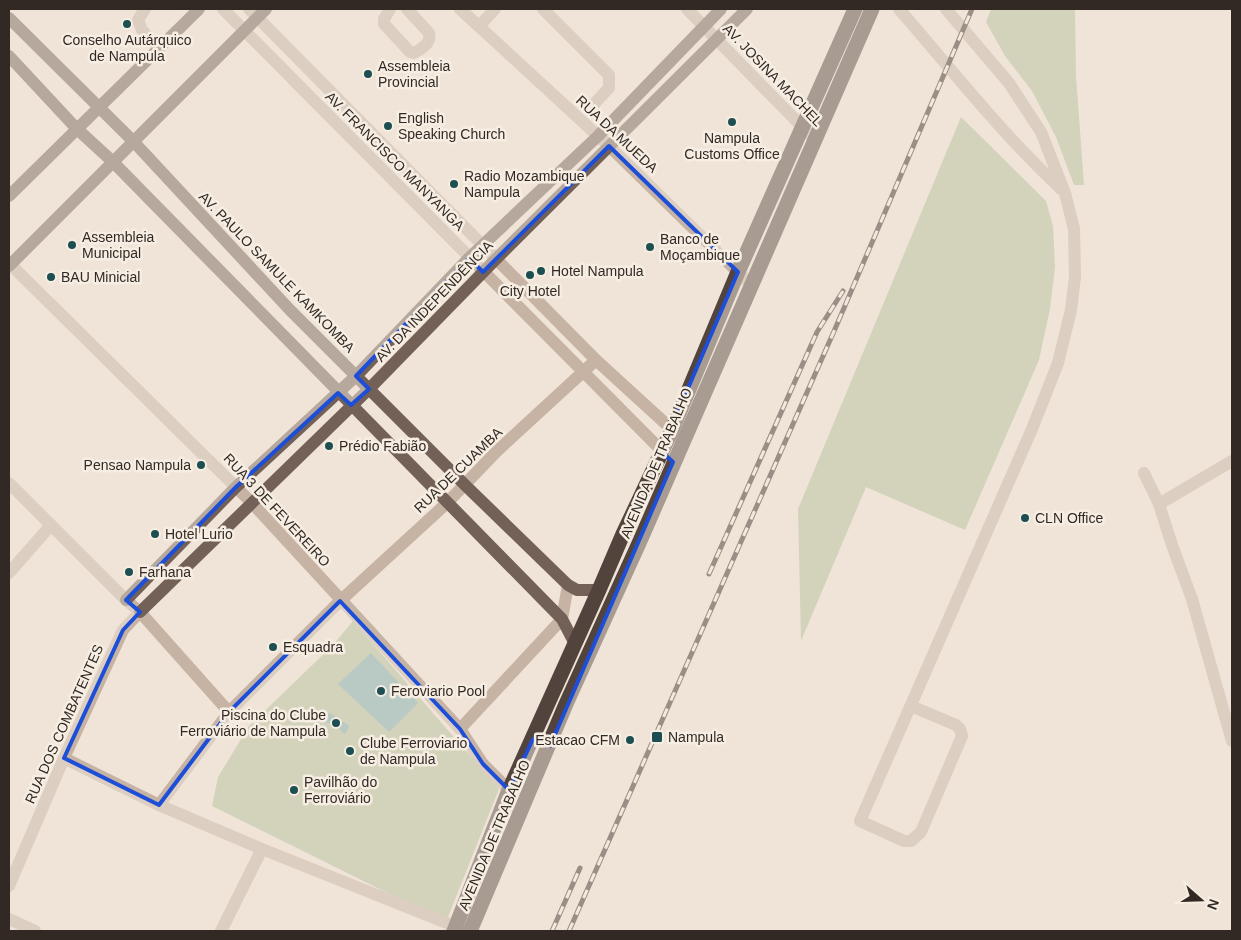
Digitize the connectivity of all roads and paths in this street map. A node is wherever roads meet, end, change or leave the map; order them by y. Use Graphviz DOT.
graph roads {
  1 [pos="145,9"];
  2 [pos="199,9"];
  3 [pos="223,9"];
  4 [pos="390,9"];
  5 [pos="406,9"];
  6 [pos="460,9"];
  7 [pos="495,9"];
  8 [pos="543,9"];
  9 [pos="687,9"];
  10 [pos="721,9"];
  11 [pos="747,9"];
  12 [pos="855,9"];
  13 [pos="872,9"];
  14 [pos="899,9"];
  15 [pos="946,9"];
  16 [pos="257,12"];
  17 [pos="9,18"];
  18 [pos="479,26"];
  19 [pos="704,26"];
  20 [pos="244,30"];
  21 [pos="718,39"];
  22 [pos="158,48"];
  23 [pos="9,56"];
  24 [pos="594,104"];
  25 [pos="100,108"];
  26 [pos="802,127"];
  27 [pos="76,128"];
  28 [pos="598,136"];
  29 [pos="133,141"];
  30 [pos="816,141"];
  31 [pos="609,146"];
  32 [pos="112,161"];
  33 [pos="1065,193"];
  34 [pos="9,196"];
  35 [pos="482,245"];
  36 [pos="469,258"];
  37 [pos="495,260"];
  38 [pos="9,264"];
  39 [pos="483,272"];
  40 [pos="738,272"];
  41 [pos="751,285"];
  42 [pos="596,360"];
  43 [pos="582,373"];
  44 [pos="356,376"];
  45 [pos="369,389"];
  46 [pos="338,393"];
  47 [pos="352,405"];
  48 [pos="672,430"];
  49 [pos="684,440"];
  50 [pos="661,451"];
  51 [pos="1232,461"];
  52 [pos="673,462"];
  53 [pos="1144,473"];
  54 [pos="9,483"];
  55 [pos="465,484"];
  56 [pos="236,487"];
  57 [pos="251,502"];
  58 [pos="447,503"];
  59 [pos="1159,504"];
  60 [pos="51,525"];
  61 [pos="623,534"];
  62 [pos="640,540"];
  63 [pos="9,573"];
  64 [pos="568,585"];
  65 [pos="600,590"];
  66 [pos="126,600"];
  67 [pos="340,601"];
  68 [pos="140,612"];
  69 [pos="562,619"];
  70 [pos="123,630"];
  71 [pos="575,644"];
  72 [pos="911,706"];
  73 [pos="229,712"];
  74 [pos="460,729"];
  75 [pos="533,739"];
  76 [pos="1232,741"];
  77 [pos="550,746"];
  78 [pos="64,758"];
  79 [pos="509,790"];
  80 [pos="159,805"];
  81 [pos="262,849"];
  82 [pos="9,886"];
  83 [pos="9,919"];
  84 [pos="461,930"];
  85 [pos="35,931"];
  86 [pos="221,931"];
  1 -- 22 [label="street"];
  2 -- 22 [label="main road"];
  3 -- 20 [label="street, AV. FRANCISCO MANYANGA"];
  4 -- 5 [label="street"];
  6 -- 18 [label="street, RUA DA MUEDA"];
  7 -- 18 [label="street"];
  8 -- 24 [label="street"];
  9 -- 19 [label="street, AV. JOSINA MACHEL"];
  10 -- 19 [label="main road, AV. DA INDEPENDÊNCIA"];
  11 -- 21 [label="main road, AV. DA INDEPENDÊNCIA"];
  12 -- 26 [label="highway, AVENIDA DE TRABALHO"];
  13 -- 30 [label="highway, AVENIDA DE TRABALHO"];
  14 -- 33 [label="street"];
  15 -- 33 [label="street"];
  16 -- 20 [label="main road"];
  16 -- 35 [label="street, AV. FRANCISCO MANYANGA"];
  17 -- 25 [label="main road, AV. PAULO SAMULE KAMKOMBA"];
  18 -- 28 [label="street, RUA DA MUEDA"];
  19 -- 21 [label="street, AV. JOSINA MACHEL"];
  19 -- 28 [label="main road, AV. DA INDEPENDÊNCIA"];
  20 -- 29 [label="main road"];
  20 -- 36 [label="street, AV. FRANCISCO MANYANGA"];
  21 -- 26 [label="street, AV. JOSINA MACHEL"];
  21 -- 31 [label="main road, AV. DA INDEPENDÊNCIA"];
  22 -- 25 [label="main road"];
  23 -- 27 [label="main road"];
  25 -- 27 [label="main road"];
  25 -- 29 [label="main road, AV. PAULO SAMULE KAMKOMBA"];
  26 -- 30 [label="street, AV. JOSINA MACHEL"];
  26 -- 40 [label="highway, AVENIDA DE TRABALHO"];
  27 -- 32 [label="main road"];
  27 -- 34 [label="main road"];
  28 -- 31 [label="street, RUA DA MUEDA"];
  28 -- 35 [label="main road, AV. DA INDEPENDÊNCIA"];
  29 -- 32 [label="main road"];
  29 -- 44 [label="main road, AV. PAULO SAMULE KAMKOMBA"];
  30 -- 41 [label="highway, AVENIDA DE TRABALHO"];
  31 -- 37 [label="main road, AV. DA INDEPENDÊNCIA"];
  31 -- 40 [label="street, RUA DA MUEDA"];
  32 -- 38 [label="main road"];
  32 -- 46 [label="main road"];
  33 -- 72 [label="street"];
  35 -- 36 [label="main road, AV. DA INDEPENDÊNCIA"];
  35 -- 37 [label="street, AV. FRANCISCO MANYANGA"];
  36 -- 39 [label="street, AV. FRANCISCO MANYANGA"];
  36 -- 44 [label="main road, AV. DA INDEPENDÊNCIA"];
  37 -- 39 [label="main road, AV. DA INDEPENDÊNCIA"];
  37 -- 42 [label="street, AV. FRANCISCO MANYANGA"];
  38 -- 56 [label="street, RUA 3 DE FEVEREIRO"];
  39 -- 43 [label="street, AV. FRANCISCO MANYANGA"];
  39 -- 45 [label="main road, AV. DA INDEPENDÊNCIA"];
  40 -- 41 [label="street, RUA DA MUEDA"];
  40 -- 48 [label="highway, AVENIDA DE TRABALHO"];
  41 -- 49 [label="highway, AVENIDA DE TRABALHO"];
  42 -- 43 [label="street, RUA DE CUAMBA"];
  42 -- 48 [label="street, AV. FRANCISCO MANYANGA"];
  43 -- 50 [label="street, AV. FRANCISCO MANYANGA"];
  43 -- 55 [label="street, RUA DE CUAMBA"];
  44 -- 45 [label="main road, AV. PAULO SAMULE KAMKOMBA"];
  44 -- 46 [label="main road, AV. DA INDEPENDÊNCIA"];
  45 -- 47 [label="main road, AV. DA INDEPENDÊNCIA"];
  45 -- 55 [label="main road, AV. PAULO SAMULE KAMKOMBA"];
  46 -- 47 [label="main road"];
  46 -- 56 [label="main road, AV. DA INDEPENDÊNCIA"];
  47 -- 57 [label="main road, AV. DA INDEPENDÊNCIA"];
  47 -- 58 [label="main road"];
  48 -- 49 [label="street, AV. FRANCISCO MANYANGA"];
  48 -- 50 [label="highway, AVENIDA DE TRABALHO"];
  49 -- 52 [label="highway, AVENIDA DE TRABALHO"];
  50 -- 52 [label="street, AV. FRANCISCO MANYANGA"];
  50 -- 61 [label="highway, AVENIDA DE TRABALHO"];
  51 -- 59 [label="street"];
  52 -- 62 [label="highway, AVENIDA DE TRABALHO"];
  53 -- 59 [label="street"];
  54 -- 60 [label="street"];
  55 -- 58 [label="street, RUA DE CUAMBA"];
  55 -- 64 [label="main road, AV. PAULO SAMULE KAMKOMBA"];
  56 -- 57 [label="street, RUA 3 DE FEVEREIRO"];
  56 -- 66 [label="main road, AV. DA INDEPENDÊNCIA"];
  57 -- 67 [label="street, RUA 3 DE FEVEREIRO"];
  57 -- 68 [label="main road, AV. DA INDEPENDÊNCIA"];
  58 -- 67 [label="street, RUA DE CUAMBA"];
  58 -- 69 [label="main road"];
  59 -- 76 [label="street"];
  60 -- 63 [label="street"];
  60 -- 66 [label="street"];
  61 -- 62 [label="highway"];
  61 -- 65 [label="highway, AVENIDA DE TRABALHO"];
  62 -- 77 [label="highway, AVENIDA DE TRABALHO"];
  64 -- 65 [label="main road"];
  64 -- 69 [label="street"];
  65 -- 71 [label="highway, AVENIDA DE TRABALHO"];
  66 -- 68 [label="street"];
  66 -- 70 [label="street"];
  67 -- 73 [label="street, RUA DE CUAMBA"];
  67 -- 74 [label="street, RUA 3 DE FEVEREIRO"];
  68 -- 70 [label="street"];
  68 -- 73 [label="street"];
  69 -- 71 [label="main road"];
  69 -- 74 [label="street"];
  70 -- 78 [label="street, RUA DOS COMBATENTES"];
  71 -- 75 [label="highway, AVENIDA DE TRABALHO"];
  72 -- 72 [label="street"];
  73 -- 80 [label="street, RUA DE CUAMBA"];
  74 -- 79 [label="street, RUA 3 DE FEVEREIRO"];
  75 -- 77 [label="highway"];
  75 -- 79 [label="highway, AVENIDA DE TRABALHO"];
  77 -- 84 [label="highway, AVENIDA DE TRABALHO"];
  78 -- 80 [label="street"];
  78 -- 82 [label="street, RUA DOS COMBATENTES"];
  79 -- 84 [label="highway, AVENIDA DE TRABALHO"];
  80 -- 81 [label="street"];
  81 -- 84 [label="street"];
  81 -- 86 [label="street"];
  83 -- 85 [label="street"];
}
